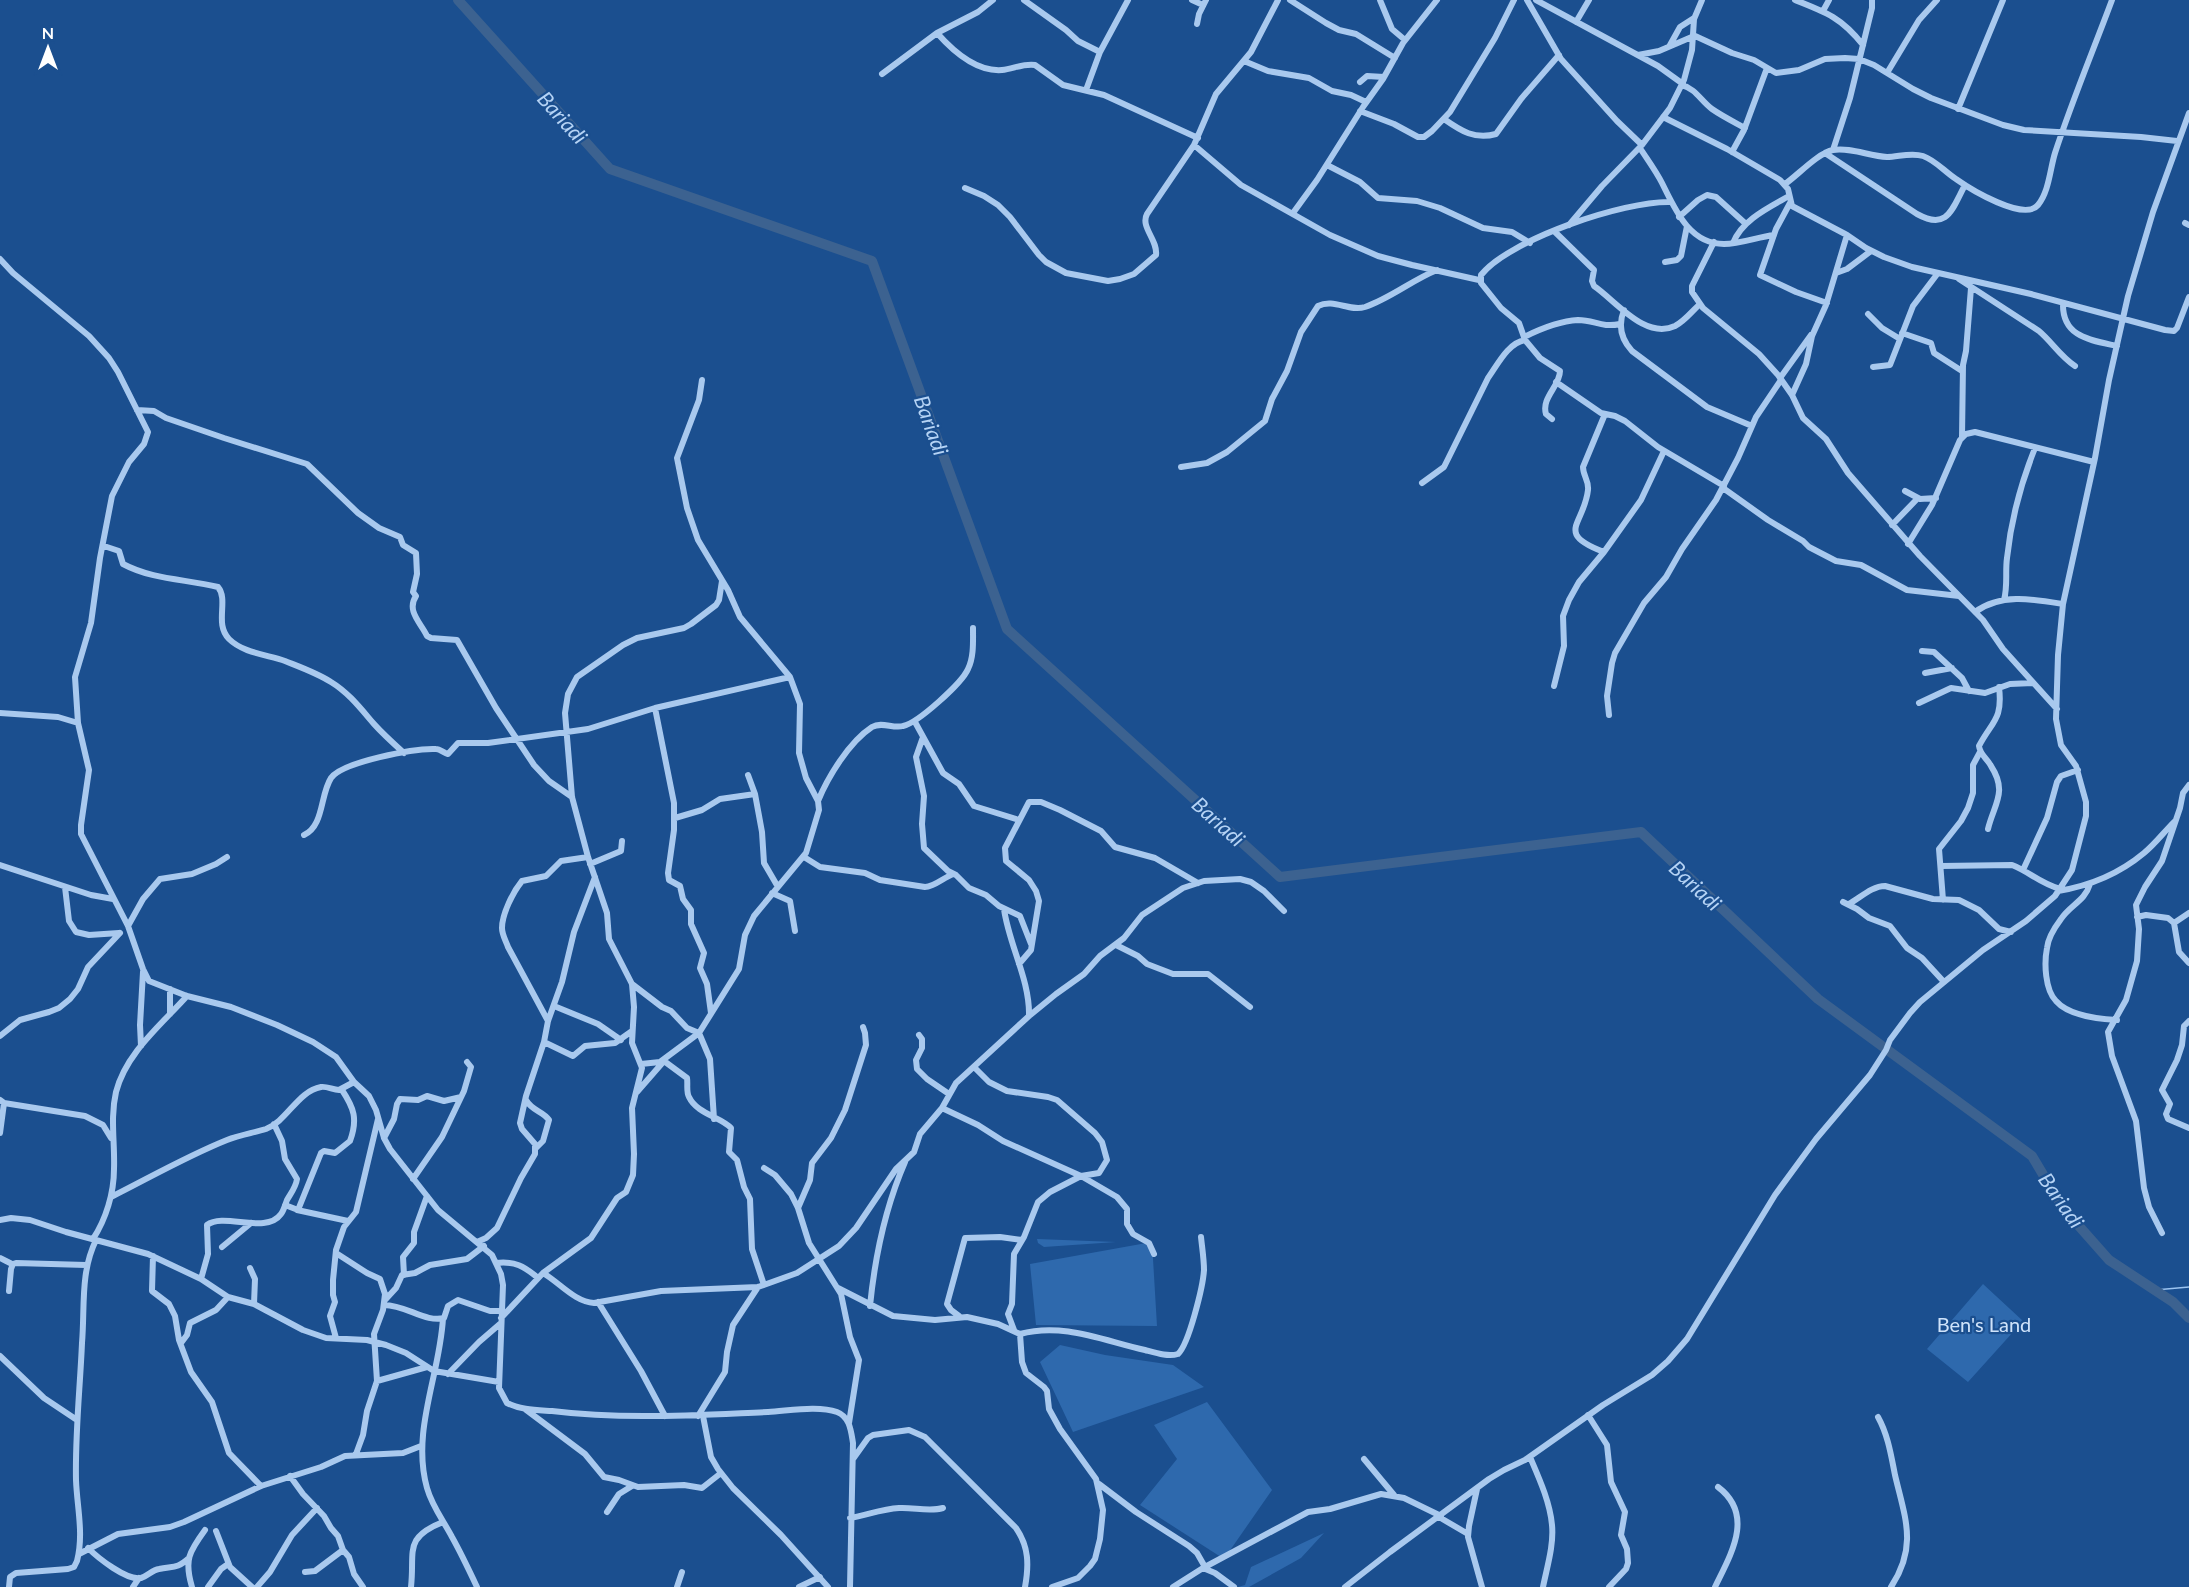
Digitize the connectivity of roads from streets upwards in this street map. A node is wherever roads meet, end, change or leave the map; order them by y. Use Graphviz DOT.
graph roads {
  1 [pos="993,0"];
  2 [pos="1024,0"];
  3 [pos="1128,0"];
  4 [pos="1192,0"];
  5 [pos="1290,0"];
  6 [pos="1380,0"];
  7 [pos="1437,0"];
  8 [pos="1515,0"];
  9 [pos="1527,0"];
  10 [pos="1536,0"];
  11 [pos="1590,0"];
  12 [pos="1702,0"];
  13 [pos="1796,0"];
  14 [pos="1829,0"];
  15 [pos="1872,0"];
  16 [pos="1936,0"];
  17 [pos="2003,0"];
  18 [pos="2112,0"];
  19 [pos="1276,1"];
  20 [pos="1204,2"];
  21 [pos="1823,11"];
  22 [pos="1694,18"];
  23 [pos="1576,22"];
  24 [pos="1197,24"];
  25 [pos="937,33"];
  26 [pos="1694,35"];
  27 [pos="1405,40"];
  28 [pos="1670,45"];
  29 [pos="1863,45"];
  30 [pos="1100,52"];
  31 [pos="1559,55"];
  32 [pos="1638,56"];
  33 [pos="1395,58"];
  34 [pos="1859,59"];
  35 [pos="1244,62"];
  36 [pos="1767,68"];
  37 [pos="882,74"];
  38 [pos="1887,74"];
  39 [pos="1384,77"];
  40 [pos="1360,82"];
  41 [pos="1683,84"];
  42 [pos="1086,90"];
  43 [pos="1366,102"];
  44 [pos="1958,109"];
  45 [pos="1360,111"];
  46 [pos="1663,117"];
  47 [pos="2188,117"];
  48 [pos="1443,119"];
  49 [pos="1745,128"];
  50 [pos="2062,134"];
  51 [pos="1198,138"];
  52 [pos="2177,141"];
  53 [pos="1194,145"];
  54 [pos="1641,146"];
  55 [pos="1833,150"];
  56 [pos="1732,152"];
  57 [pos="1824,153"];
  58 [pos="1327,165"];
  59 [pos="1785,184"];
  60 [pos="1965,186"];
  61 [pos="965,188"];
  62 [pos="1790,199"];
  63 [pos="1670,202"];
  64 [pos="1293,213"];
  65 [pos="1679,216"];
  66 [pos="1746,224"];
  67 [pos="1569,225"];
  68 [pos="1687,226"];
  69 [pos="1554,231"];
  70 [pos="1774,235"];
  71 [pos="1847,236"];
  72 [pos="1714,242"];
  73 [pos="1530,243"];
  74 [pos="1733,243"];
  75 [pos="1871,251"];
  76 [pos="0,259"];
  77 [pos="1665,262"];
  78 [pos="1437,270"];
  79 [pos="1836,273"];
  80 [pos="1938,273"];
  81 [pos="1956,277"];
  82 [pos="1479,280"];
  83 [pos="1971,288"];
  84 [pos="2189,297"];
  85 [pos="1827,303"];
  86 [pos="2063,303"];
  87 [pos="1700,304"];
  88 [pos="1624,310"];
  89 [pos="1868,314"];
  90 [pos="2123,318"];
  91 [pos="1620,324"];
  92 [pos="1813,332"];
  93 [pos="1901,336"];
  94 [pos="1524,339"];
  95 [pos="2117,346"];
  96 [pos="1965,356"];
  97 [pos="1948,362"];
  98 [pos="1873,366"];
  99 [pos="2075,366"];
  100 [pos="1962,371"];
  101 [pos="1780,379"];
  102 [pos="702,380"];
  103 [pos="1557,382"];
  104 [pos="1792,395"];
  105 [pos="137,410"];
  106 [pos="1605,414"];
  107 [pos="1552,419"];
  108 [pos="1752,426"];
  109 [pos="1962,438"];
  110 [pos="2035,448"];
  111 [pos="1664,451"];
  112 [pos="2094,462"];
  113 [pos="1181,467"];
  114 [pos="1422,483"];
  115 [pos="1723,487"];
  116 [pos="1905,491"];
  117 [pos="1918,498"];
  118 [pos="1936,498"];
  119 [pos="1892,525"];
  120 [pos="1908,544"];
  121 [pos="104,546"];
  122 [pos="1604,552"];
  123 [pos="722,581"];
  124 [pos="1960,596"];
  125 [pos="2004,600"];
  126 [pos="2063,604"];
  127 [pos="1975,612"];
  128 [pos="973,628"];
  129 [pos="1922,651"];
  130 [pos="1952,668"];
  131 [pos="1924,674"];
  132 [pos="790,677"];
  133 [pos="2033,682"];
  134 [pos="1554,686"];
  135 [pos="1999,687"];
  136 [pos="1969,691"];
  137 [pos="1919,702"];
  138 [pos="655,708"];
  139 [pos="2057,709"];
  140 [pos="0,713"];
  141 [pos="1609,715"];
  142 [pos="915,722"];
  143 [pos="78,723"];
  144 [pos="567,733"];
  145 [pos="923,737"];
  146 [pos="516,739"];
  147 [pos="1980,752"];
  148 [pos="404,753"];
  149 [pos="2078,770"];
  150 [pos="748,775"];
  151 [pos="2189,785"];
  152 [pos="754,794"];
  153 [pos="572,796"];
  154 [pos="818,801"];
  155 [pos="675,818"];
  156 [pos="1019,820"];
  157 [pos="2175,822"];
  158 [pos="1988,829"];
  159 [pos="304,835"];
  160 [pos="622,842"];
  161 [pos="227,857"];
  162 [pos="588,857"];
  163 [pos="804,857"];
  164 [pos="590,864"];
  165 [pos="0,865"];
  166 [pos="1941,866"];
  167 [pos="2023,870"];
  168 [pos="954,873"];
  169 [pos="595,877"];
  170 [pos="1198,883"];
  171 [pos="2090,884"];
  172 [pos="65,886"];
  173 [pos="778,886"];
  174 [pos="2059,890"];
  175 [pos="772,893"];
  176 [pos="113,899"];
  177 [pos="1943,900"];
  178 [pos="1004,909"];
  179 [pos="1284,911"];
  180 [pos="2189,913"];
  181 [pos="2137,917"];
  182 [pos="2174,923"];
  183 [pos="129,929"];
  184 [pos="795,931"];
  185 [pos="2011,932"];
  186 [pos="120,933"];
  187 [pos="1031,945"];
  188 [pos="1116,945"];
  189 [pos="2189,963"];
  190 [pos="1019,964"];
  191 [pos="143,969"];
  192 [pos="1944,982"];
  193 [pos="632,984"];
  194 [pos="170,989"];
  195 [pos="187,996"];
  196 [pos="554,1006"];
  197 [pos="1250,1008"];
  198 [pos="711,1014"];
  199 [pos="170,1015"];
  200 [pos="1029,1016"];
  201 [pos="2117,1020"];
  202 [pos="548,1021"];
  203 [pos="2189,1021"];
  204 [pos="863,1027"];
  205 [pos="632,1031"];
  206 [pos="699,1033"];
  207 [pos="919,1035"];
  208 [pos="0,1036"];
  209 [pos="621,1040"];
  210 [pos="544,1042"];
  211 [pos="141,1046"];
  212 [pos="665,1060"];
  213 [pos="467,1062"];
  214 [pos="642,1064"];
  215 [pos="974,1067"];
  216 [pos="354,1082"];
  217 [pos="342,1089"];
  218 [pos="635,1094"];
  219 [pos="949,1094"];
  220 [pos="461,1097"];
  221 [pos="526,1099"];
  222 [pos="2,1101"];
  223 [pos="942,1108"];
  224 [pos="378,1117"];
  225 [pos="714,1119"];
  226 [pos="274,1124"];
  227 [pos="2189,1128"];
  228 [pos="0,1133"];
  229 [pos="384,1138"];
  230 [pos="113,1142"];
  231 [pos="536,1148"];
  232 [pos="905,1162"];
  233 [pos="764,1168"];
  234 [pos="1081,1176"];
  235 [pos="414,1179"];
  236 [pos="427,1196"];
  237 [pos="111,1197"];
  238 [pos="285,1205"];
  239 [pos="798,1208"];
  240 [pos="297,1210"];
  241 [pos="0,1220"];
  242 [pos="348,1221"];
  243 [pos="251,1223"];
  244 [pos="2162,1233"];
  245 [pos="1202,1237"];
  246 [pos="95,1240"];
  247 [pos="1022,1240"];
  248 [pos="477,1242"];
  249 [pos="484,1246"];
  250 [pos="222,1247"];
  251 [pos="336,1253"];
  252 [pos="1154,1254"];
  253 [pos="153,1256"];
  254 [pos="0,1258"];
  255 [pos="819,1259"];
  256 [pos="496,1263"];
  257 [pos="12,1264"];
  258 [pos="86,1265"];
  259 [pos="250,1268"];
  260 [pos="404,1275"];
  261 [pos="541,1276"];
  262 [pos="201,1279"];
  263 [pos="761,1286"];
  264 [pos="838,1288"];
  265 [pos="9,1291"];
  266 [pos="228,1298"];
  267 [pos="385,1302"];
  268 [pos="598,1302"];
  269 [pos="254,1304"];
  270 [pos="870,1306"];
  271 [pos="501,1317"];
  272 [pos="960,1317"];
  273 [pos="443,1318"];
  274 [pos="1017,1332"];
  275 [pos="336,1338"];
  276 [pos="374,1342"];
  277 [pos="181,1343"];
  278 [pos="0,1356"];
  279 [pos="427,1367"];
  280 [pos="434,1371"];
  281 [pos="448,1374"];
  282 [pos="377,1381"];
  283 [pos="499,1382"];
  284 [pos="525,1408"];
  285 [pos="1588,1415"];
  286 [pos="665,1416"];
  287 [pos="701,1416"];
  288 [pos="1878,1417"];
  289 [pos="77,1420"];
  290 [pos="849,1423"];
  291 [pos="421,1446"];
  292 [pos="356,1454"];
  293 [pos="1530,1457"];
  294 [pos="853,1459"];
  295 [pos="1364,1459"];
  296 [pos="721,1473"];
  297 [pos="290,1476"];
  298 [pos="1099,1484"];
  299 [pos="261,1486"];
  300 [pos="632,1486"];
  301 [pos="1718,1487"];
  302 [pos="1478,1489"];
  303 [pos="1394,1496"];
  304 [pos="317,1508"];
  305 [pos="943,1508"];
  306 [pos="607,1512"];
  307 [pos="1440,1517"];
  308 [pos="850,1518"];
  309 [pos="443,1522"];
  310 [pos="205,1530"];
  311 [pos="216,1531"];
  312 [pos="1468,1534"];
  313 [pos="88,1548"];
  314 [pos="343,1550"];
  315 [pos="79,1554"];
  316 [pos="189,1558"];
  317 [pos="228,1564"];
  318 [pos="1204,1568"];
  319 [pos="304,1572"];
  320 [pos="682,1572"];
  321 [pos="820,1577"];
  322 [pos="139,1578"];
  323 [pos="134,1586"];
  324 [pos="9,1587"];
  325 [pos="192,1587"];
  326 [pos="208,1587"];
  327 [pos="252,1587"];
  328 [pos="257,1587"];
  329 [pos="363,1587"];
  330 [pos="411,1587"];
  331 [pos="477,1587"];
  332 [pos="677,1587"];
  333 [pos="799,1587"];
  334 [pos="828,1587"];
  335 [pos="850,1587"];
  336 [pos="1025,1587"];
  337 [pos="1052,1587"];
  338 [pos="1173,1587"];
  339 [pos="1234,1587"];
  340 [pos="1345,1587"];
  341 [pos="1482,1587"];
  342 [pos="1543,1587"];
  343 [pos="1609,1587"];
  344 [pos="1715,1587"];
  345 [pos="1891,1587"];
  1 -- 25 [label="street"];
  2 -- 30 [label="street"];
  3 -- 30 [label="street"];
  4 -- 20 [label="street"];
  5 -- 33 [label="street"];
  6 -- 27 [label="street"];
  7 -- 27 [label="street"];
  8 -- 48 [label="street"];
  9 -- 31 [label="street"];
  10 -- 23 [label="street"];
  11 -- 23 [label="street"];
  12 -- 22 [label="street"];
  13 -- 21 [label="street"];
  14 -- 21 [label="street"];
  15 -- 29 [label="street"];
  16 -- 38 [label="street"];
  17 -- 44 [label="street"];
  18 -- 50 [label="street"];
  19 -- 35 [label="street"];
  20 -- 24 [label="street"];
  21 -- 29 [label="street"];
  22 -- 26 [label="street"];
  22 -- 28 [label="street"];
  23 -- 32 [label="street"];
  25 -- 37 [label="street"];
  25 -- 42 [label="street"];
  26 -- 28 [label="street"];
  26 -- 36 [label="street"];
  26 -- 41 [label="street"];
  27 -- 33 [label="street"];
  28 -- 32 [label="street"];
  29 -- 34 [label="street"];
  30 -- 42 [label="street"];
  31 -- 48 [label="street"];
  31 -- 54 [label="street"];
  32 -- 41 [label="street"];
  33 -- 39 [label="street"];
  34 -- 36 [label="street"];
  34 -- 38 [label="street"];
  34 -- 55 [label="street"];
  35 -- 43 [label="street"];
  35 -- 51 [label="street"];
  36 -- 49 [label="street"];
  38 -- 44 [label="street"];
  39 -- 40 [label="street"];
  39 -- 43 [label="street"];
  41 -- 46 [label="street"];
  41 -- 49 [label="street"];
  42 -- 51 [label="street"];
  43 -- 45 [label="street"];
  44 -- 50 [label="street"];
  45 -- 48 [label="street"];
  45 -- 58 [label="street"];
  46 -- 54 [label="street"];
  46 -- 56 [label="street"];
  47 -- 52 [label="street"];
  49 -- 56 [label="street"];
  50 -- 52 [label="street"];
  50 -- 60 [label="street"];
  51 -- 53 [label="street"];
  52 -- 90 [label="street"];
  53 -- 61 [label="street"];
  53 -- 64 [label="street"];
  54 -- 63 [label="street"];
  54 -- 67 [label="street"];
  55 -- 57 [label="street"];
  55 -- 60 [label="street"];
  56 -- 59 [label="street"];
  57 -- 59 [label="street"];
  57 -- 60 [label="street"];
  58 -- 64 [label="street"];
  58 -- 73 [label="street"];
  59 -- 62 [label="street"];
  62 -- 66 [label="street"];
  62 -- 70 [label="street"];
  62 -- 71 [label="street"];
  63 -- 65 [label="street"];
  63 -- 67 [label="street"];
  64 -- 78 [label="street"];
  65 -- 66 [label="street"];
  65 -- 68 [label="street"];
  66 -- 74 [label="street"];
  67 -- 69 [label="street"];
  68 -- 72 [label="street"];
  68 -- 77 [label="street"];
  69 -- 73 [label="street"];
  69 -- 88 [label="street"];
  70 -- 74 [label="street"];
  70 -- 85 [label="street"];
  71 -- 75 [label="street"];
  71 -- 79 [label="street"];
  72 -- 74 [label="street"];
  72 -- 87 [label="street"];
  73 -- 82 [label="street"];
  75 -- 79 [label="street"];
  75 -- 80 [label="street"];
  76 -- 105 [label="street"];
  78 -- 82 [label="street"];
  78 -- 113 [label="street"];
  79 -- 85 [label="street"];
  80 -- 81 [label="street"];
  80 -- 93 [label="street"];
  81 -- 83 [label="street"];
  81 -- 86 [label="street"];
  82 -- 94 [label="street"];
  83 -- 96 [label="street"];
  83 -- 99 [label="street"];
  84 -- 90 [label="street"];
  85 -- 92 [label="street"];
  86 -- 90 [label="street"];
  86 -- 95 [label="street"];
  87 -- 88 [label="street"];
  87 -- 101 [label="street"];
  88 -- 91 [label="street"];
  89 -- 93 [label="street"];
  90 -- 95 [label="street"];
  91 -- 94 [label="street"];
  91 -- 108 [label="street"];
  92 -- 101 [label="street"];
  92 -- 104 [label="street"];
  93 -- 97 [label="street"];
  93 -- 98 [label="street"];
  94 -- 103 [label="street"];
  94 -- 114 [label="street"];
  95 -- 112 [label="street"];
  96 -- 97 [label="street"];
  96 -- 100 [label="street"];
  97 -- 100 [label="street"];
  100 -- 109 [label="street"];
  101 -- 104 [label="street"];
  101 -- 108 [label="street"];
  102 -- 123 [label="street"];
  103 -- 106 [label="street"];
  103 -- 107 [label="street"];
  104 -- 119 [label="street"];
  105 -- 121 [label="street"];
  105 -- 146 [label="street"];
  106 -- 111 [label="street"];
  106 -- 122 [label="street"];
  108 -- 115 [label="street"];
  109 -- 110 [label="street"];
  109 -- 118 [label="street"];
  110 -- 112 [label="street"];
  110 -- 125 [label="street"];
  111 -- 115 [label="street"];
  111 -- 122 [label="street"];
  112 -- 126 [label="street"];
  115 -- 124 [label="street"];
  115 -- 141 [label="street"];
  116 -- 117 [label="street"];
  117 -- 118 [label="street"];
  117 -- 119 [label="street"];
  118 -- 120 [label="street"];
  119 -- 120 [label="street"];
  120 -- 124 [label="street"];
  121 -- 143 [label="street"];
  121 -- 148 [label="street"];
  122 -- 134 [label="street"];
  123 -- 132 [label="street"];
  123 -- 144 [label="street"];
  124 -- 127 [label="street"];
  125 -- 126 [label="street"];
  125 -- 127 [label="street"];
  126 -- 139 [label="street"];
  127 -- 133 [label="street"];
  128 -- 142 [label="street"];
  129 -- 130 [label="street"];
  130 -- 131 [label="street"];
  130 -- 136 [label="street"];
  132 -- 138 [label="street"];
  132 -- 154 [label="street"];
  133 -- 135 [label="street"];
  133 -- 139 [label="street"];
  135 -- 136 [label="street"];
  135 -- 147 [label="street"];
  136 -- 137 [label="street"];
  138 -- 144 [label="street"];
  138 -- 155 [label="street"];
  139 -- 149 [label="street"];
  140 -- 143 [label="street"];
  142 -- 145 [label="street"];
  142 -- 154 [label="street"];
  143 -- 176 [label="street"];
  144 -- 146 [label="street"];
  144 -- 153 [label="street"];
  145 -- 156 [label="street"];
  145 -- 168 [label="street"];
  146 -- 148 [label="street"];
  146 -- 153 [label="street"];
  147 -- 158 [label="street"];
  147 -- 166 [label="street"];
  148 -- 159 [label="street"];
  149 -- 167 [label="street"];
  149 -- 174 [label="street"];
  150 -- 152 [label="street"];
  151 -- 157 [label="street"];
  152 -- 155 [label="street"];
  152 -- 173 [label="street"];
  153 -- 162 [label="street"];
  154 -- 163 [label="street"];
  155 -- 198 [label="street"];
  156 -- 170 [label="street"];
  156 -- 187 [label="street"];
  157 -- 171 [label="street"];
  157 -- 181 [label="street"];
  160 -- 164 [label="street"];
  161 -- 183 [label="street"];
  162 -- 164 [label="street"];
  162 -- 202 [label="street"];
  163 -- 168 [label="street"];
  163 -- 173 [label="street"];
  164 -- 169 [label="street"];
  165 -- 172 [label="street"];
  166 -- 167 [label="street"];
  166 -- 177 [label="street"];
  167 -- 174 [label="street"];
  168 -- 178 [label="street"];
  169 -- 193 [label="street"];
  169 -- 196 [label="street"];
  170 -- 179 [label="street"];
  170 -- 188 [label="street"];
  171 -- 174 [label="street"];
  171 -- 201 [label="street"];
  172 -- 176 [label="street"];
  172 -- 186 [label="street"];
  173 -- 175 [label="street"];
  174 -- 185 [label="street"];
  175 -- 184 [label="street"];
  175 -- 198 [label="street"];
  176 -- 183 [label="street"];
  177 -- 185 [label="street"];
  177 -- 192 [label="street"];
  178 -- 187 [label="street"];
  178 -- 190 [label="street"];
  180 -- 182 [label="street"];
  181 -- 182 [label="street"];
  181 -- 201 [label="street"];
  182 -- 189 [label="street"];
  183 -- 186 [label="street"];
  183 -- 191 [label="street"];
  185 -- 192 [label="street"];
  186 -- 208 [label="street"];
  187 -- 190 [label="street"];
  188 -- 197 [label="street"];
  188 -- 200 [label="street"];
  190 -- 200 [label="street"];
  191 -- 194 [label="street"];
  191 -- 211 [label="street"];
  192 -- 285 [label="street"];
  193 -- 205 [label="street"];
  193 -- 206 [label="street"];
  194 -- 195 [label="street"];
  194 -- 199 [label="street"];
  195 -- 199 [label="street"];
  195 -- 216 [label="street"];
  196 -- 202 [label="street"];
  196 -- 209 [label="street"];
  198 -- 206 [label="street"];
  199 -- 211 [label="street"];
  200 -- 215 [label="street"];
  201 -- 244 [label="street"];
  202 -- 210 [label="street"];
  203 -- 227 [label="street"];
  204 -- 239 [label="street"];
  205 -- 209 [label="street"];
  205 -- 214 [label="street"];
  206 -- 212 [label="street"];
  206 -- 225 [label="street"];
  207 -- 219 [label="street"];
  209 -- 210 [label="street"];
  210 -- 221 [label="street"];
  211 -- 230 [label="street"];
  212 -- 214 [label="street"];
  212 -- 218 [label="street"];
  212 -- 225 [label="street"];
  213 -- 220 [label="street"];
  214 -- 218 [label="street"];
  215 -- 219 [label="street"];
  215 -- 234 [label="street"];
  216 -- 217 [label="street"];
  216 -- 224 [label="street"];
  217 -- 226 [label="street"];
  217 -- 240 [label="street"];
  218 -- 261 [label="street"];
  219 -- 223 [label="street"];
  220 -- 229 [label="street"];
  220 -- 235 [label="street"];
  221 -- 231 [label="street"];
  221 -- 231 [label="street"];
  222 -- 228 [label="street"];
  222 -- 230 [label="street"];
  223 -- 232 [label="street"];
  223 -- 234 [label="street"];
  224 -- 229 [label="street"];
  224 -- 242 [label="street"];
  225 -- 263 [label="street"];
  226 -- 237 [label="street"];
  226 -- 238 [label="street"];
  229 -- 235 [label="street"];
  230 -- 237 [label="street"];
  231 -- 248 [label="street"];
  232 -- 255 [label="street"];
  232 -- 270 [label="street"];
  233 -- 239 [label="street"];
  234 -- 247 [label="street"];
  234 -- 252 [label="street"];
  235 -- 236 [label="street"];
  236 -- 248 [label="street"];
  236 -- 260 [label="street"];
  237 -- 246 [label="street"];
  238 -- 240 [label="street"];
  238 -- 243 [label="street"];
  239 -- 255 [label="street"];
  240 -- 242 [label="street"];
  241 -- 246 [label="street"];
  242 -- 251 [label="street"];
  243 -- 250 [label="street"];
  243 -- 262 [label="street"];
  245 -- 274 [label="street"];
  246 -- 253 [label="street"];
  246 -- 258 [label="street"];
  247 -- 272 [label="street"];
  247 -- 274 [label="street"];
  248 -- 249 [label="street"];
  249 -- 256 [label="street"];
  249 -- 260 [label="street"];
  251 -- 267 [label="street"];
  251 -- 275 [label="street"];
  253 -- 262 [label="street"];
  253 -- 277 [label="street"];
  254 -- 257 [label="street"];
  255 -- 263 [label="street"];
  255 -- 264 [label="street"];
  256 -- 261 [label="street"];
  256 -- 271 [label="street"];
  257 -- 258 [label="street"];
  257 -- 265 [label="street"];
  258 -- 289 [label="street"];
  259 -- 269 [label="street"];
  260 -- 267 [label="street"];
  261 -- 268 [label="street"];
  261 -- 271 [label="street"];
  262 -- 266 [label="street"];
  263 -- 268 [label="street"];
  263 -- 287 [label="street"];
  264 -- 270 [label="street"];
  264 -- 290 [label="street"];
  266 -- 269 [label="street"];
  266 -- 277 [label="street"];
  267 -- 273 [label="street"];
  267 -- 276 [label="street"];
  268 -- 286 [label="street"];
  269 -- 275 [label="street"];
  270 -- 272 [label="street"];
  271 -- 273 [label="street"];
  271 -- 281 [label="street"];
  271 -- 283 [label="street"];
  272 -- 274 [label="street"];
  273 -- 280 [label="street"];
  274 -- 298 [label="street"];
  275 -- 276 [label="street"];
  276 -- 279 [label="street"];
  276 -- 282 [label="street"];
  277 -- 299 [label="street"];
  278 -- 289 [label="street"];
  279 -- 280 [label="street"];
  279 -- 282 [label="street"];
  280 -- 281 [label="street"];
  280 -- 291 [label="street"];
  281 -- 283 [label="street"];
  282 -- 292 [label="street"];
  283 -- 284 [label="street"];
  284 -- 286 [label="street"];
  284 -- 300 [label="street"];
  285 -- 293 [label="street"];
  285 -- 343 [label="street"];
  286 -- 287 [label="street"];
  287 -- 290 [label="street"];
  287 -- 296 [label="street"];
  288 -- 345 [label="street"];
  289 -- 315 [label="street"];
  290 -- 294 [label="street"];
  291 -- 292 [label="street"];
  291 -- 309 [label="street"];
  292 -- 297 [label="street"];
  293 -- 302 [label="street"];
  293 -- 342 [label="street"];
  294 -- 308 [label="street"];
  294 -- 336 [label="street"];
  295 -- 303 [label="street"];
  296 -- 300 [label="street"];
  296 -- 321 [label="street"];
  297 -- 299 [label="street"];
  297 -- 304 [label="street"];
  298 -- 318 [label="street"];
  298 -- 337 [label="street"];
  299 -- 313 [label="street"];
  300 -- 306 [label="street"];
  301 -- 344 [label="street"];
  302 -- 307 [label="street"];
  302 -- 312 [label="street"];
  303 -- 307 [label="street"];
  303 -- 318 [label="street"];
  304 -- 314 [label="street"];
  304 -- 328 [label="street"];
  305 -- 308 [label="street"];
  307 -- 312 [label="street"];
  307 -- 340 [label="street"];
  308 -- 335 [label="street"];
  309 -- 330 [label="street"];
  309 -- 331 [label="street"];
  310 -- 316 [label="street"];
  311 -- 317 [label="street"];
  312 -- 341 [label="street"];
  313 -- 315 [label="street"];
  313 -- 322 [label="street"];
  314 -- 319 [label="street"];
  314 -- 329 [label="street"];
  315 -- 324 [label="street"];
  316 -- 322 [label="street"];
  316 -- 325 [label="street"];
  317 -- 326 [label="street"];
  317 -- 327 [label="street"];
  318 -- 338 [label="street"];
  318 -- 339 [label="street"];
  320 -- 332 [label="street"];
  321 -- 333 [label="street"];
  321 -- 334 [label="street"];
  322 -- 323 [label="street"];
}
